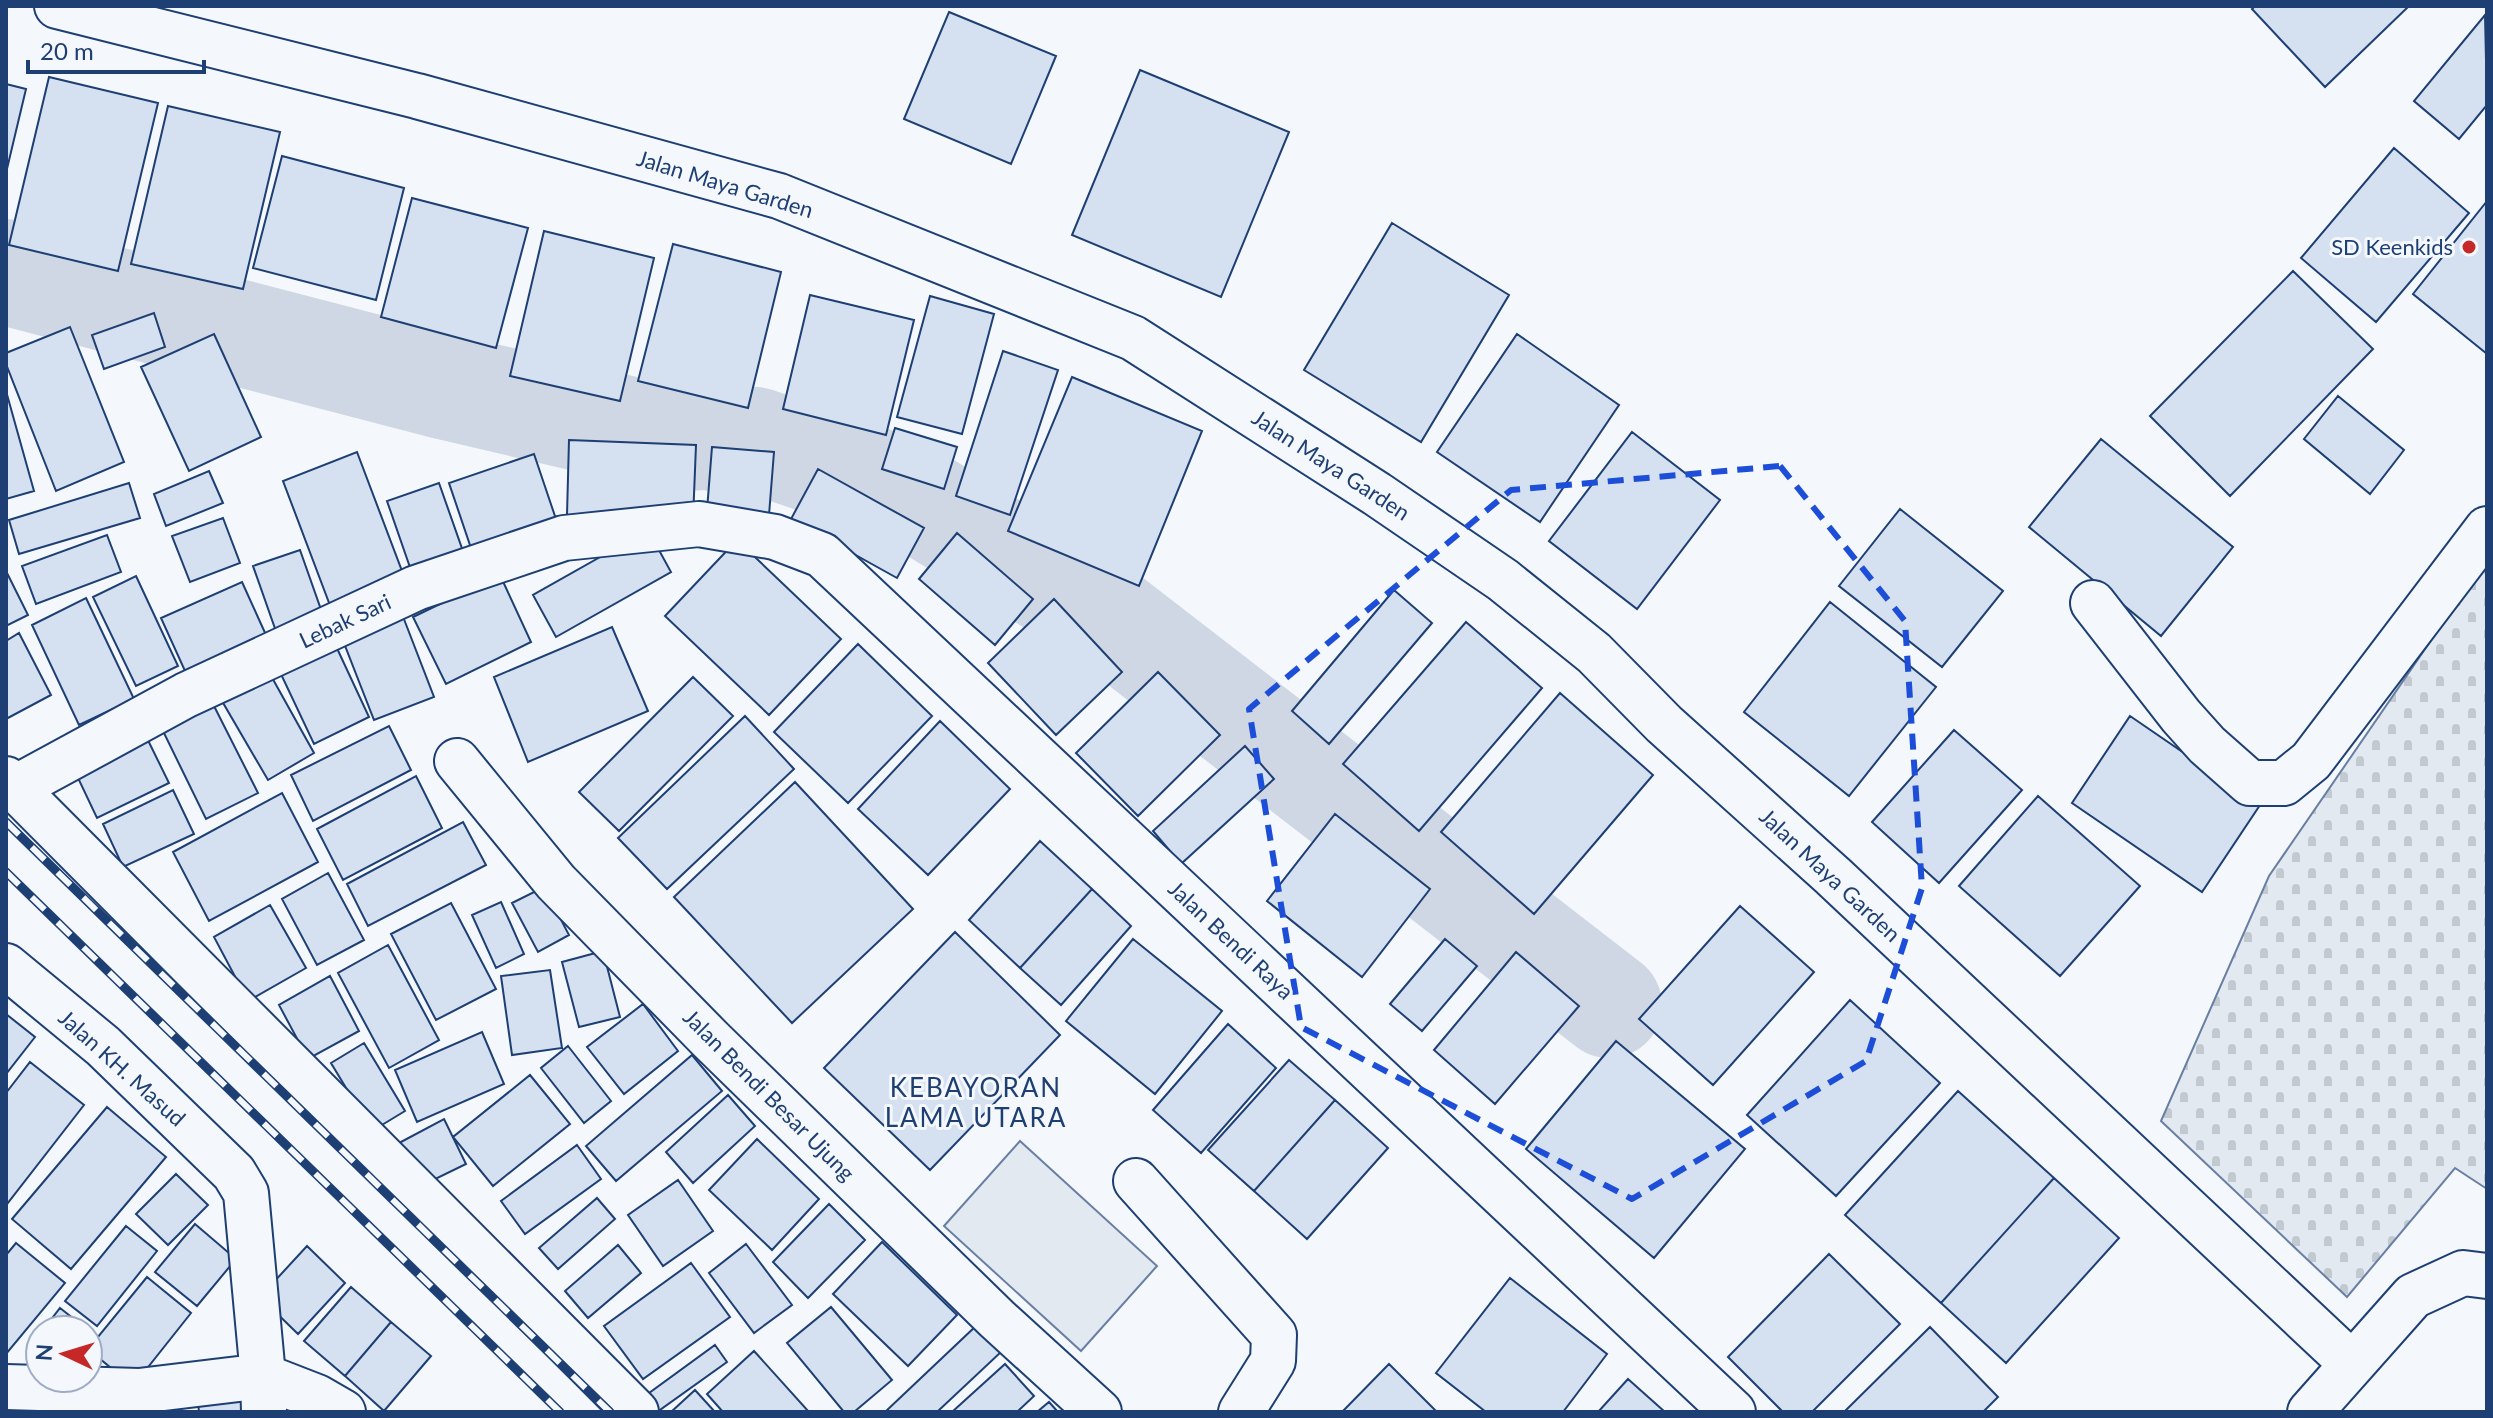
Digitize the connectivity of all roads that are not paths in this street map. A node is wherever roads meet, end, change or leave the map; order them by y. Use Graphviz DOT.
graph roads {
  1 [pos="57,6"];
  2 [pos="699,524"];
  3 [pos="2487,529"];
  4 [pos="2093,603"];
  5 [pos="457,761"];
  6 [pos="10,784"];
  7 [pos="6,966"];
  8 [pos="1136,1181"];
  9 [pos="2487,1276"];
  10 [pos="2352,1364"];
  11 [pos="6,1387"];
  12 [pos="263,1394"];
  13 [pos="343,1412"];
  14 [pos="636,1412"];
  15 [pos="1099,1412"];
  16 [pos="1241,1412"];
  17 [pos="1733,1412"];
  18 [pos="2310,1412"];
  1 -- 10 [label="street, Jalan Maya Garden"];
  2 -- 6 [label="street, Lebak Sari"];
  2 -- 17 [label="street, Jalan Bendi Raya"];
  3 -- 4 [label="street"];
  5 -- 15 [label="street, Jalan Bendi Besar Ujung"];
  6 -- 14 [label="street, Lebak Sari"];
  7 -- 12 [label="street, Jalan KH. Masud"];
  8 -- 16 [label="street"];
  9 -- 10 [label="street"];
  10 -- 18 [label="street"];
  11 -- 12 [label="street"];
  12 -- 13 [label="street"];
}
